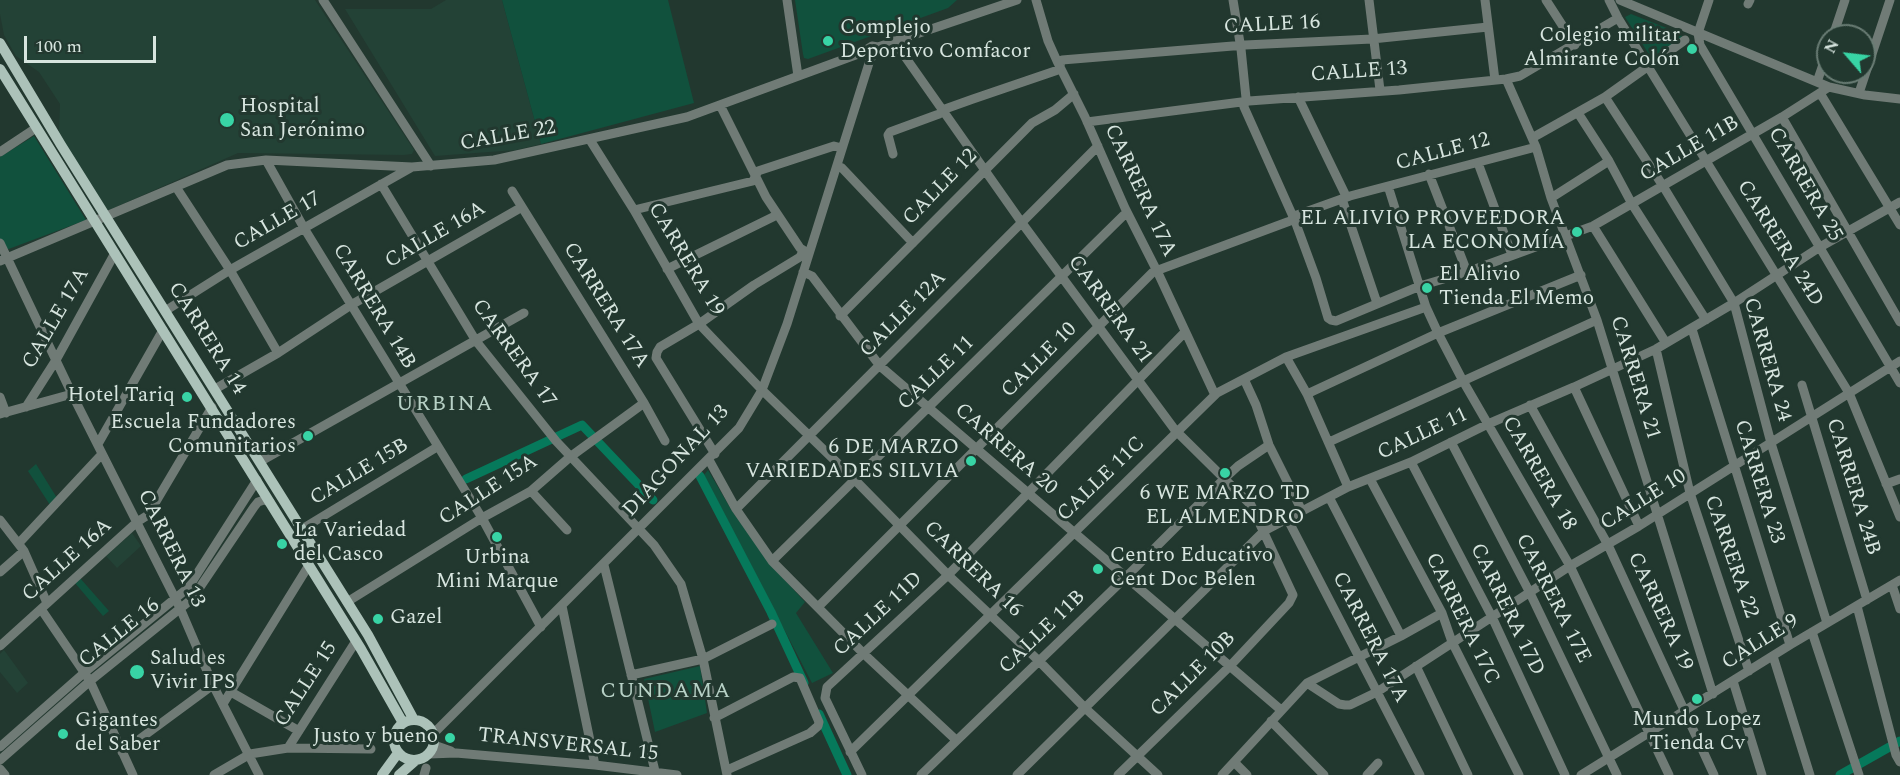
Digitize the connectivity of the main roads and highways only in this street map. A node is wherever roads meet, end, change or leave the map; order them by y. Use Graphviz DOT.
graph roads {
  1 [pos="0,43"];
  2 [pos="0,69"];
  3 [pos="100,220"];
  4 [pos="408,722"];
  5 [pos="398,753"];
  6 [pos="416,761"];
  7 [pos="382,775"];
  8 [pos="399,775"];
  1 -- 3 [label="main road, CARRERA 14"];
  2 -- 3 [label="main road, CARRERA 14"];
  3 -- 4 [label="main road, CARRERA 14"];
  3 -- 4 [label="main road, CARRERA 14"];
  4 -- 5 [label="main road"];
  4 -- 6 [label="main road"];
  5 -- 6 [label="main road"];
  5 -- 7 [label="main road"];
  6 -- 8 [label="main road"];
}
